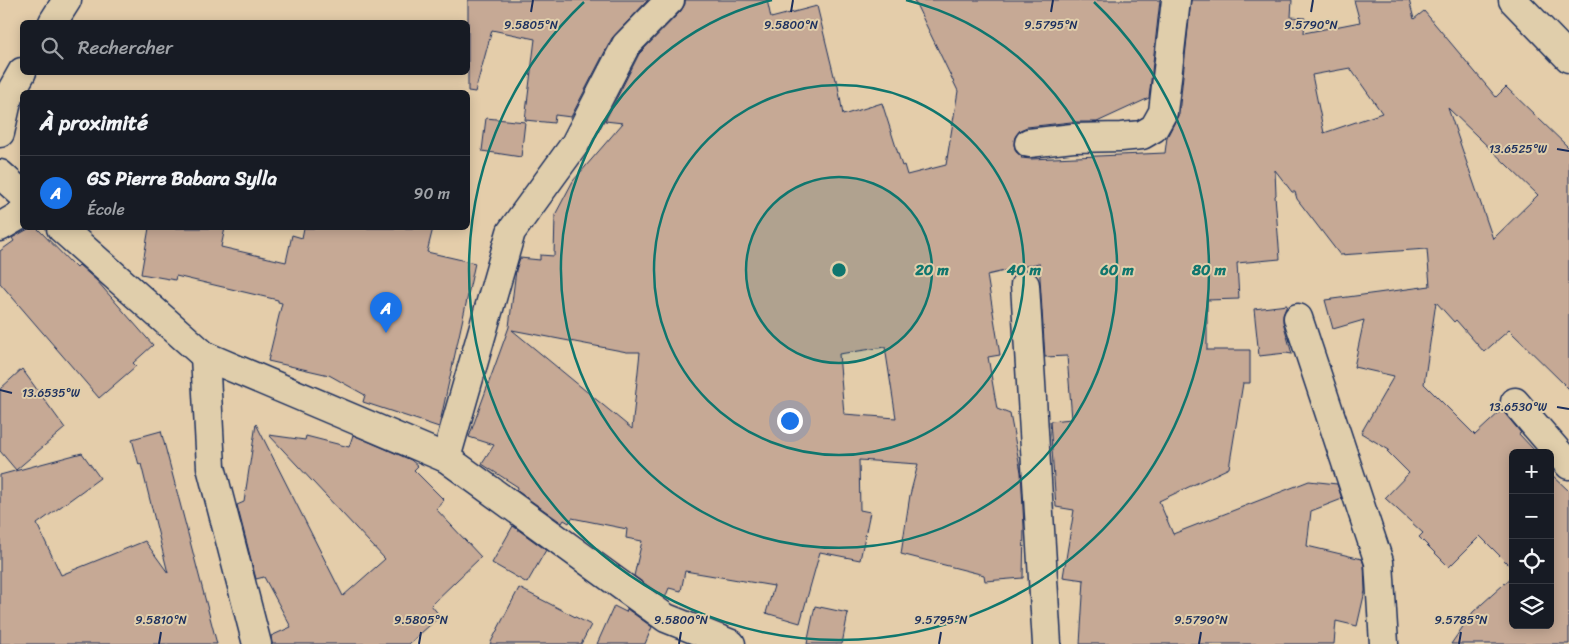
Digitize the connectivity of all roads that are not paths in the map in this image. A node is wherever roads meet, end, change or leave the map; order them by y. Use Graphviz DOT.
graph roads {
  1 [pos="67,0"];
  2 [pos="670,0"];
  3 [pos="1176,0"];
  4 [pos="1513,0"];
  5 [pos="54,20"];
  6 [pos="1569,58"];
  7 [pos="20,75"];
  8 [pos="0,133"];
  9 [pos="1028,143"];
  10 [pos="0,174"];
  11 [pos="20,192"];
  12 [pos="20,215"];
  13 [pos="0,227"];
  14 [pos="63,230"];
  15 [pos="1025,285"];
  16 [pos="1298,318"];
  17 [pos="205,356"];
  18 [pos="1515,402"];
  19 [pos="446,458"];
  20 [pos="1569,465"];
  21 [pos="257,644"];
  22 [pos="731,644"];
  23 [pos="1047,644"];
  24 [pos="1384,644"];
  1 -- 5 [label="street"];
  2 -- 19 [label="street"];
  3 -- 9 [label="street"];
  4 -- 6 [label="street"];
  7 -- 8 [label="street"];
  10 -- 11 [label="street"];
  12 -- 13 [label="street"];
  14 -- 17 [label="street"];
  15 -- 23 [label="street"];
  16 -- 24 [label="street"];
  17 -- 19 [label="street"];
  17 -- 21 [label="street"];
  18 -- 20 [label="street"];
  19 -- 22 [label="street"];
}
